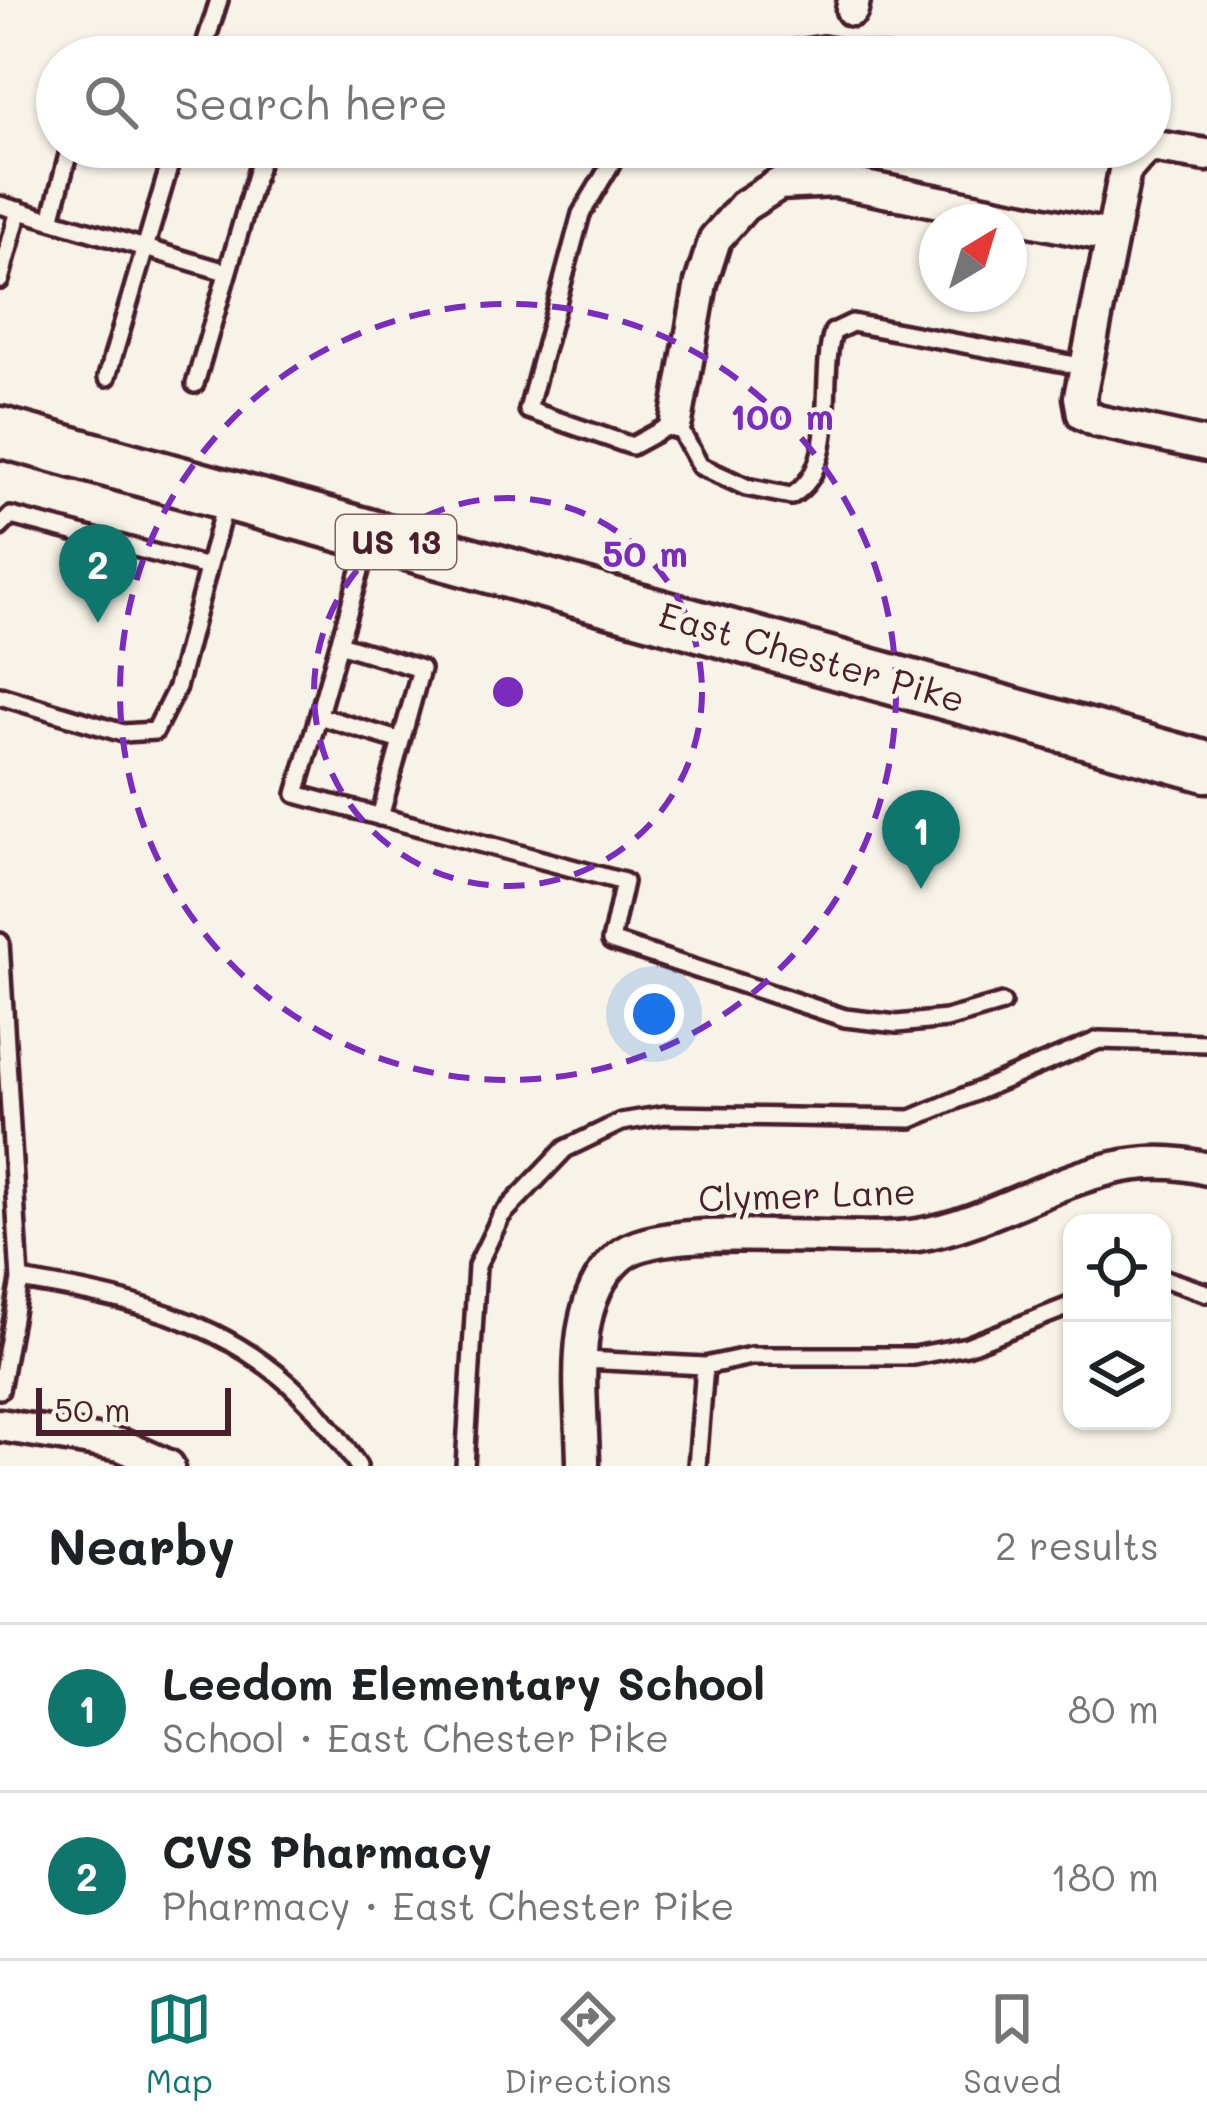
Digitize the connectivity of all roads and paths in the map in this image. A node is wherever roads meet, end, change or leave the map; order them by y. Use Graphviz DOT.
graph roads {
  1 [pos="219,0"];
  2 [pos="208,36"];
  3 [pos="1171,150"];
  4 [pos="1207,154"];
  5 [pos="65,168"];
  6 [pos="169,168"];
  7 [pos="258,168"];
  8 [pos="608,168"];
  9 [pos="1128,168"];
  10 [pos="0,205"];
  11 [pos="20,211"];
  12 [pos="51,220"];
  13 [pos="1109,236"];
  14 [pos="145,248"];
  15 [pos="226,272"];
  16 [pos="0,280"];
  17 [pos="1086,368"];
  18 [pos="107,377"];
  19 [pos="196,383"];
  20 [pos="676,422"];
  21 [pos="0,432"];
  22 [pos="1207,445"];
  23 [pos="227,496"];
  24 [pos="0,527"];
  25 [pos="371,535"];
  26 [pos="208,567"];
  27 [pos="339,644"];
  28 [pos="0,695"];
  29 [pos="319,716"];
  30 [pos="400,741"];
  31 [pos="1207,766"];
  32 [pos="380,817"];
  33 [pos="0,943"];
  34 [pos="1002,1003"];
  35 [pos="1207,1043"];
  36 [pos="1207,1169"];
  37 [pos="20,1280"];
  38 [pos="1171,1281"];
  39 [pos="1207,1293"];
  40 [pos="1063,1309"];
  41 [pos="584,1360"];
  42 [pos="705,1366"];
  43 [pos="0,1390"];
  44 [pos="0,1425"];
  45 [pos="168,1466"];
  46 [pos="358,1466"];
  47 [pos="465,1466"];
  48 [pos="583,1466"];
  49 [pos="697,1466"];
  1 -- 2 [label="lane"];
  3 -- 4 [label="street"];
  5 -- 12 [label="lane"];
  6 -- 14 [label="lane"];
  7 -- 15 [label="lane"];
  8 -- 20 [label="lane"];
  9 -- 13 [label="street"];
  10 -- 11 [label="lane"];
  11 -- 12 [label="lane"];
  11 -- 16 [label="lane"];
  12 -- 14 [label="lane"];
  13 -- 17 [label="street"];
  13 -- 20 [label="street"];
  14 -- 15 [label="lane"];
  14 -- 18 [label="lane"];
  15 -- 19 [label="lane"];
  17 -- 20 [label="lane"];
  17 -- 22 [label="street"];
  21 -- 23 [label="main road, East Chester Pike / US 13"];
  23 -- 25 [label="main road, East Chester Pike / US 13"];
  23 -- 26 [label="lane"];
  24 -- 26 [label="lane"];
  25 -- 27 [label="lane"];
  25 -- 31 [label="main road, East Chester Pike / US 13"];
  26 -- 28 [label="lane"];
  27 -- 29 [label="lane"];
  27 -- 30 [label="lane"];
  29 -- 30 [label="lane"];
  29 -- 32 [label="lane"];
  30 -- 32 [label="lane"];
  32 -- 34 [label="lane"];
  33 -- 37 [label="lane"];
  35 -- 47 [label="lane"];
  36 -- 41 [label="street, Clymer Lane"];
  37 -- 43 [label="lane"];
  37 -- 46 [label="lane"];
  38 -- 39 [label="lane"];
  40 -- 42 [label="lane"];
  41 -- 42 [label="lane"];
  41 -- 48 [label="street, Clymer Lane"];
  42 -- 49 [label="lane"];
  44 -- 45 [label="street"];
}
